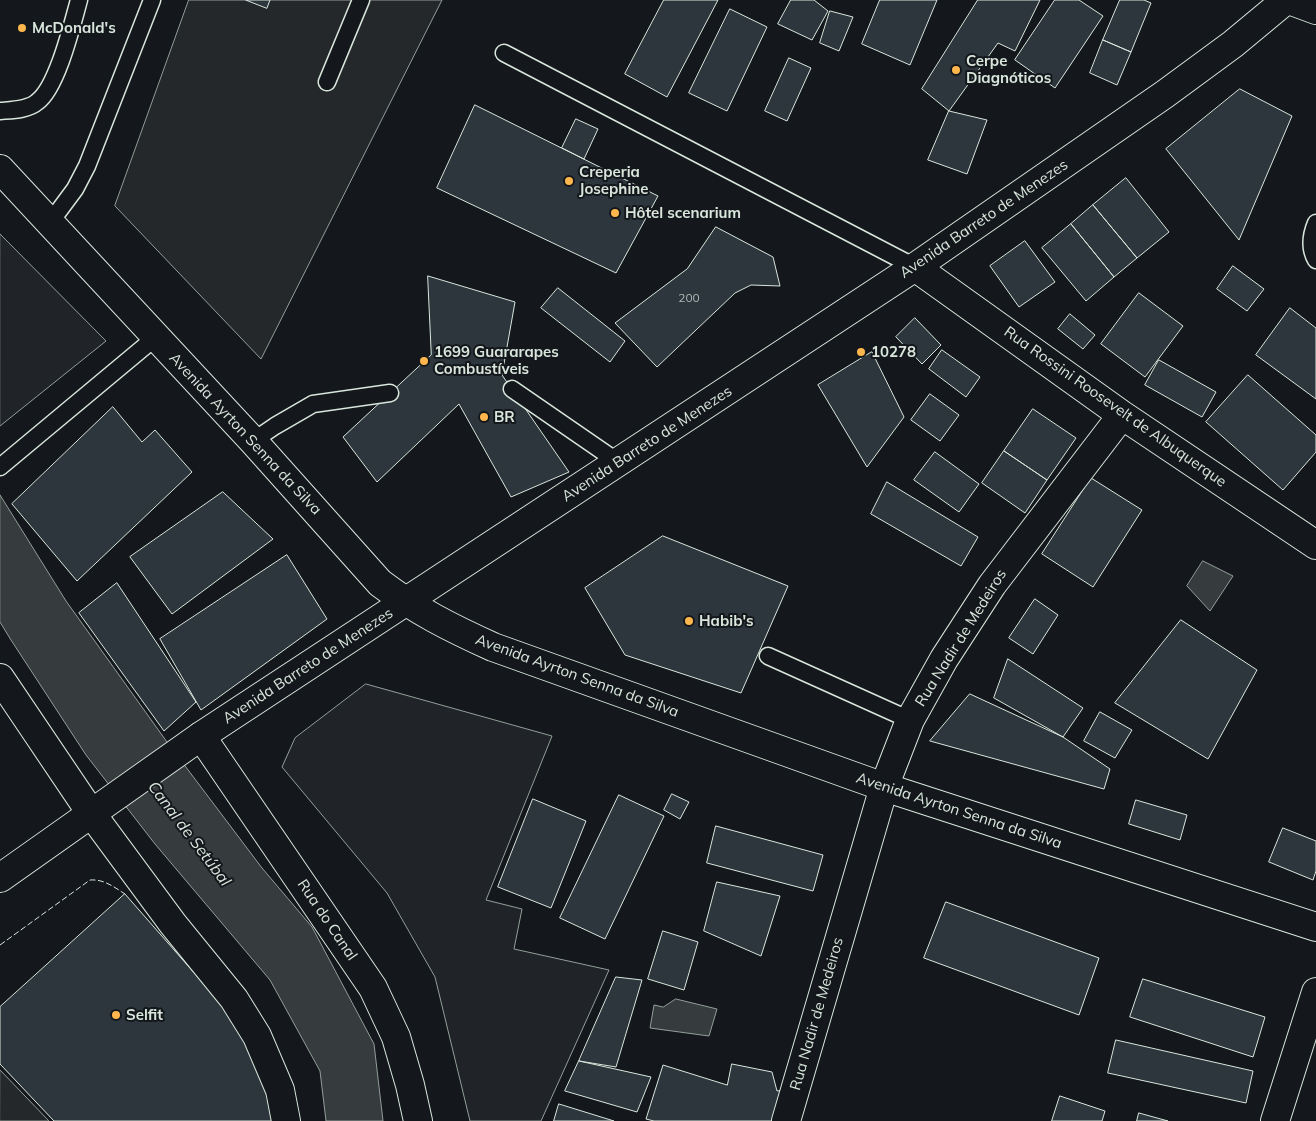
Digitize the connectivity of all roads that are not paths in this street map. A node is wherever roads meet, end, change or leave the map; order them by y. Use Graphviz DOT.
graph roads {
  1 [pos="79,0"];
  2 [pos="152,0"];
  3 [pos="361,0"];
  4 [pos="1288,0"];
  5 [pos="1316,10"];
  6 [pos="504,52"];
  7 [pos="327,82"];
  8 [pos="0,111"];
  9 [pos="0,169"];
  10 [pos="1316,222"];
  11 [pos="50,224"];
  12 [pos="1316,260"];
  13 [pos="915,267"];
  14 [pos="156,337"];
  15 [pos="512,389"];
  16 [pos="390,393"];
  17 [pos="1122,415"];
  18 [pos="253,441"];
  19 [pos="618,462"];
  20 [pos="0,467"];
  21 [pos="1316,546"];
  22 [pos="405,602"];
  23 [pos="768,656"];
  24 [pos="0,678"];
  25 [pos="910,720"];
  26 [pos="201,736"];
  27 [pos="884,787"];
  28 [pos="96,809"];
  29 [pos="0,878"];
  30 [pos="1316,927"];
  31 [pos="1316,992"];
  32 [pos="286,1121"];
  33 [pos="418,1121"];
  34 [pos="786,1121"];
  35 [pos="1275,1121"];
  1 -- 8 [label="lane"];
  2 -- 11 [label="lane"];
  3 -- 7 [label="lane"];
  4 -- 5 [label="main road"];
  4 -- 13 [label="main road, Avenida Barreto de Menezes"];
  6 -- 13 [label="lane"];
  9 -- 11 [label="main road, Avenida Ayrton Senna da Silva"];
  10 -- 12 [label="lane"];
  11 -- 14 [label="main road, Avenida Ayrton Senna da Silva"];
  13 -- 17 [label="main road, Rua Rossini Roosevelt de Albuquerque"];
  13 -- 19 [label="main road, Avenida Barreto de Menezes"];
  14 -- 18 [label="main road, Avenida Ayrton Senna da Silva"];
  14 -- 20 [label="lane"];
  15 -- 19 [label="lane"];
  16 -- 18 [label="lane"];
  17 -- 21 [label="main road, Rua Rossini Roosevelt de Albuquerque"];
  17 -- 25 [label="main road, Rua Nadir de Medeiros"];
  18 -- 22 [label="main road, Avenida Ayrton Senna da Silva"];
  19 -- 22 [label="main road, Avenida Barreto de Menezes"];
  22 -- 26 [label="main road, Avenida Barreto de Menezes"];
  22 -- 27 [label="main road, Avenida Ayrton Senna da Silva"];
  23 -- 25 [label="lane"];
  24 -- 28 [label="main road"];
  25 -- 27 [label="main road, Rua Nadir de Medeiros"];
  26 -- 28 [label="main road, Avenida Barreto de Menezes"];
  26 -- 33 [label="main road, Rua do Canal"];
  27 -- 30 [label="main road, Avenida Ayrton Senna da Silva"];
  27 -- 34 [label="main road, Rua Nadir de Medeiros"];
  28 -- 29 [label="main road, Avenida Barreto de Menezes"];
  28 -- 32 [label="main road"];
  31 -- 35 [label="main road"];
}
